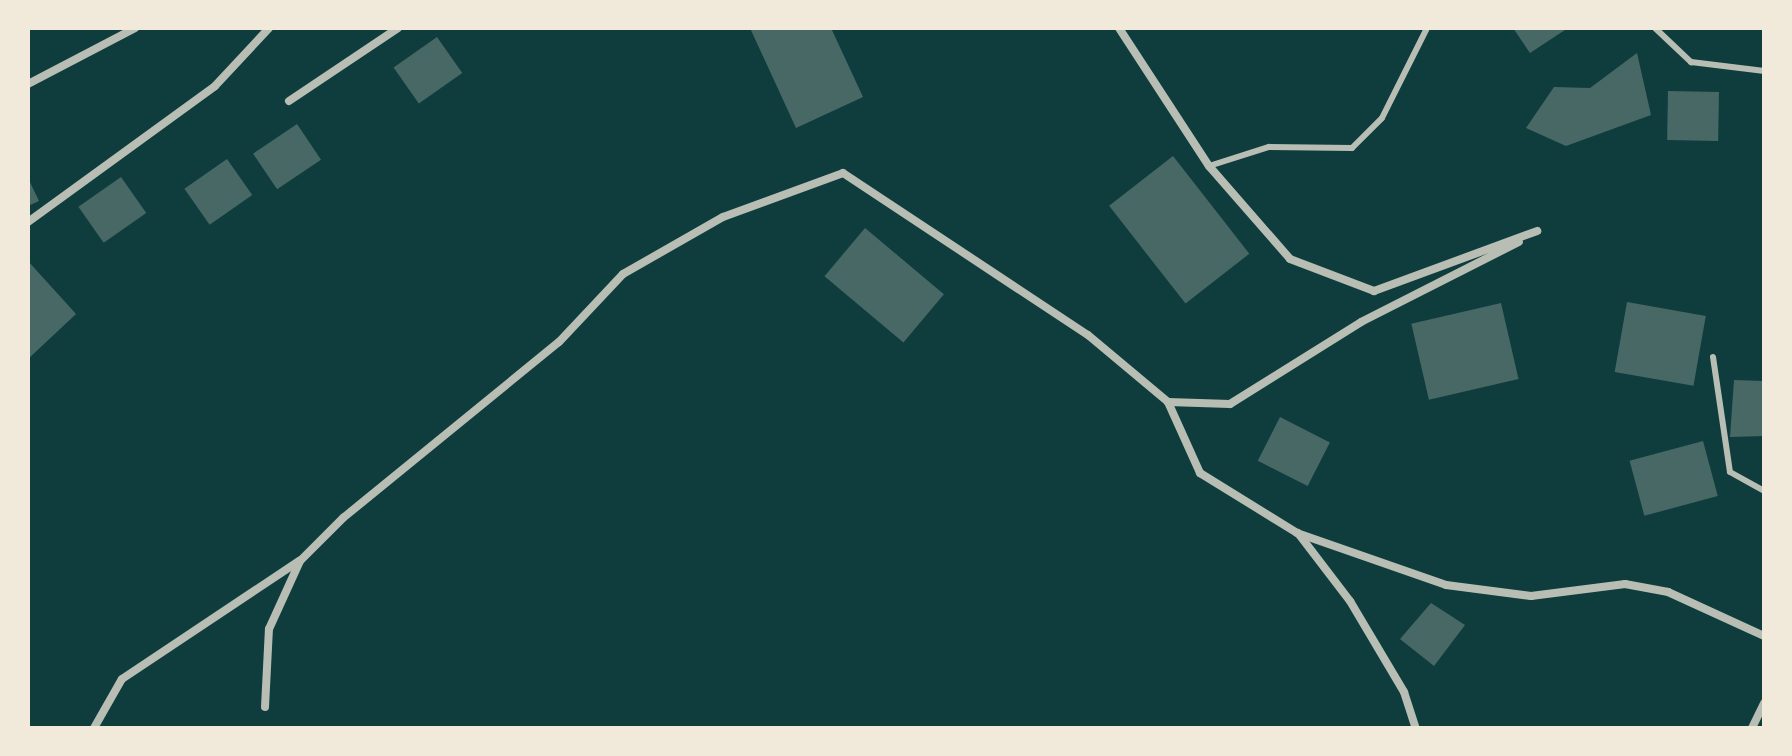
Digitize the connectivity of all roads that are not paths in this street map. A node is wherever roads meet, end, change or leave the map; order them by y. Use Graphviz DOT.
graph roads {
  1 [pos="135,28"];
  2 [pos="269,28"];
  3 [pos="398,28"];
  4 [pos="1119,28"];
  5 [pos="1427,28"];
  6 [pos="1655,28"];
  7 [pos="1764,71"];
  8 [pos="28,84"];
  9 [pos="289,101"];
  10 [pos="1209,166"];
  11 [pos="28,222"];
  12 [pos="1713,357"];
  13 [pos="1168,402"];
  14 [pos="1764,491"];
  15 [pos="1297,533"];
  16 [pos="300,561"];
  17 [pos="1764,636"];
  18 [pos="1764,703"];
  19 [pos="265,707"];
  20 [pos="94,728"];
  21 [pos="1416,728"];
  22 [pos="1752,728"];
  1 -- 8 [label="street"];
  2 -- 11 [label="street"];
  3 -- 9 [label="street"];
  4 -- 10 [label="street"];
  5 -- 10 [label="lane"];
  6 -- 7 [label="lane"];
  10 -- 13 [label="street"];
  12 -- 14 [label="lane"];
  13 -- 15 [label="street"];
  13 -- 16 [label="street"];
  15 -- 17 [label="street"];
  15 -- 21 [label="street"];
  16 -- 19 [label="street"];
  16 -- 20 [label="street"];
  18 -- 22 [label="street"];
}
